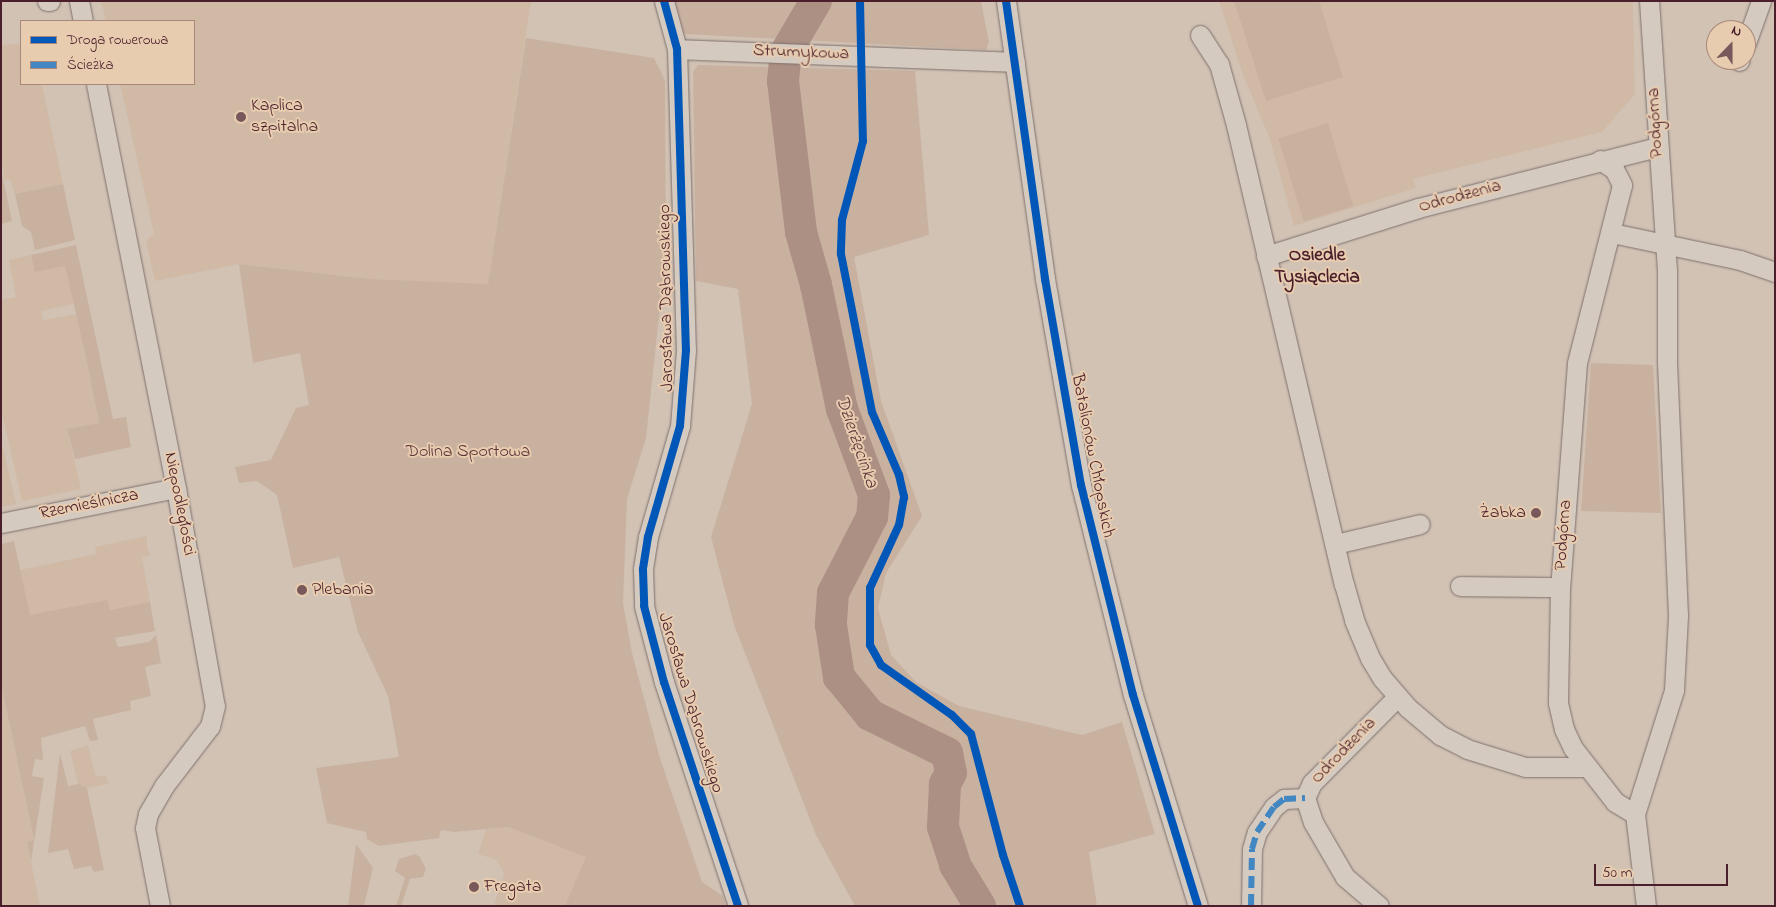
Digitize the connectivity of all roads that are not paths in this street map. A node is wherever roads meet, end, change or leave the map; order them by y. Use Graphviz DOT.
graph roads {
  1 [pos="79,1"];
  2 [pos="664,1"];
  3 [pos="1006,1"];
  4 [pos="1649,1"];
  5 [pos="1761,1"];
  6 [pos="83,20"];
  7 [pos="1754,20"];
  8 [pos="1200,35"];
  9 [pos="676,50"];
  10 [pos="1015,62"];
  11 [pos="96,85"];
  12 [pos="1657,147"];
  13 [pos="1600,160"];
  14 [pos="1612,233"];
  15 [pos="1665,244"];
  16 [pos="1266,256"];
  17 [pos="1775,272"];
  18 [pos="176,488"];
  19 [pos="1,523"];
  20 [pos="1420,524"];
  21 [pos="1334,544"];
  22 [pos="1460,586"];
  23 [pos="1560,587"];
  24 [pos="1397,697"];
  25 [pos="1587,767"];
  26 [pos="1305,798"];
  27 [pos="1635,814"];
  28 [pos="160,906"];
  29 [pos="738,906"];
  30 [pos="1198,906"];
  31 [pos="1251,906"];
  32 [pos="1379,906"];
  33 [pos="1646,906"];
  1 -- 6 [label="street"];
  2 -- 9 [label="street, Jarosława Dąbrowskiego"];
  3 -- 10 [label="street, Batalionów Chłopskich"];
  4 -- 12 [label="street, Podgórna"];
  5 -- 7 [label="street"];
  8 -- 16 [label="street"];
  9 -- 10 [label="street, Strumykowa"];
  9 -- 29 [label="street, Jarosława Dąbrowskiego"];
  10 -- 30 [label="street, Batalionów Chłopskich"];
  11 -- 18 [label="street, Niepodległości"];
  12 -- 13 [label="street, Odrodzenia"];
  12 -- 15 [label="street, Podgórna"];
  13 -- 14 [label="street, Podgórna"];
  13 -- 16 [label="street, Odrodzenia"];
  14 -- 15 [label="street"];
  14 -- 23 [label="street, Podgórna"];
  15 -- 17 [label="street"];
  15 -- 27 [label="street, Podgórna"];
  16 -- 21 [label="street"];
  18 -- 19 [label="street, Rzemieślnicza"];
  18 -- 28 [label="street, Niepodległości"];
  20 -- 21 [label="street"];
  21 -- 24 [label="street"];
  22 -- 23 [label="street"];
  23 -- 25 [label="street, Podgórna"];
  24 -- 25 [label="street"];
  24 -- 26 [label="street, Odrodzenia"];
  25 -- 27 [label="street, Podgórna"];
  26 -- 31 [label="street"];
  26 -- 32 [label="street, Odrodzenia"];
  27 -- 33 [label="street, Podgórna"];
}
